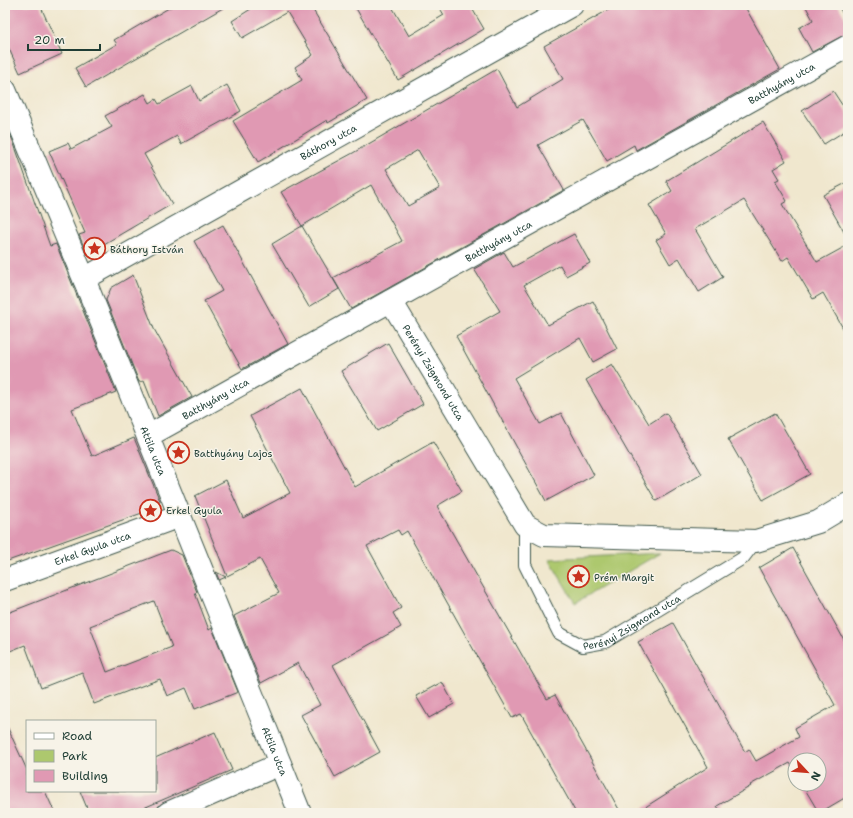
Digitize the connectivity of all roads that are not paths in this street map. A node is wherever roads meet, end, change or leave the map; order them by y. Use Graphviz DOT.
graph roads {
  1 [pos="572,5"];
  2 [pos="848,46"];
  3 [pos="5,90"];
  4 [pos="13,130"];
  5 [pos="84,279"];
  6 [pos="391,302"];
  7 [pos="148,436"];
  8 [pos="848,504"];
  9 [pos="180,516"];
  10 [pos="525,525"];
  11 [pos="756,541"];
  12 [pos="5,580"];
  13 [pos="280,764"];
  14 [pos="168,813"];
  15 [pos="300,813"];
  1 -- 5 [label="street, Báthory utca"];
  2 -- 6 [label="street, Batthyány utca"];
  3 -- 4 [label="street, Attila utca"];
  4 -- 5 [label="street, Attila utca"];
  5 -- 7 [label="street, Attila utca"];
  6 -- 7 [label="street, Batthyány utca"];
  6 -- 10 [label="street, Perényi Zsigmond utca"];
  7 -- 9 [label="street, Attila utca"];
  8 -- 11 [label="street"];
  9 -- 12 [label="street, Erkel Gyula utca"];
  9 -- 13 [label="street, Attila utca"];
  10 -- 11 [label="street"];
  10 -- 11 [label="lane, Perényi Zsigmond utca"];
  13 -- 14 [label="street"];
  13 -- 15 [label="street, Attila utca"];
}
